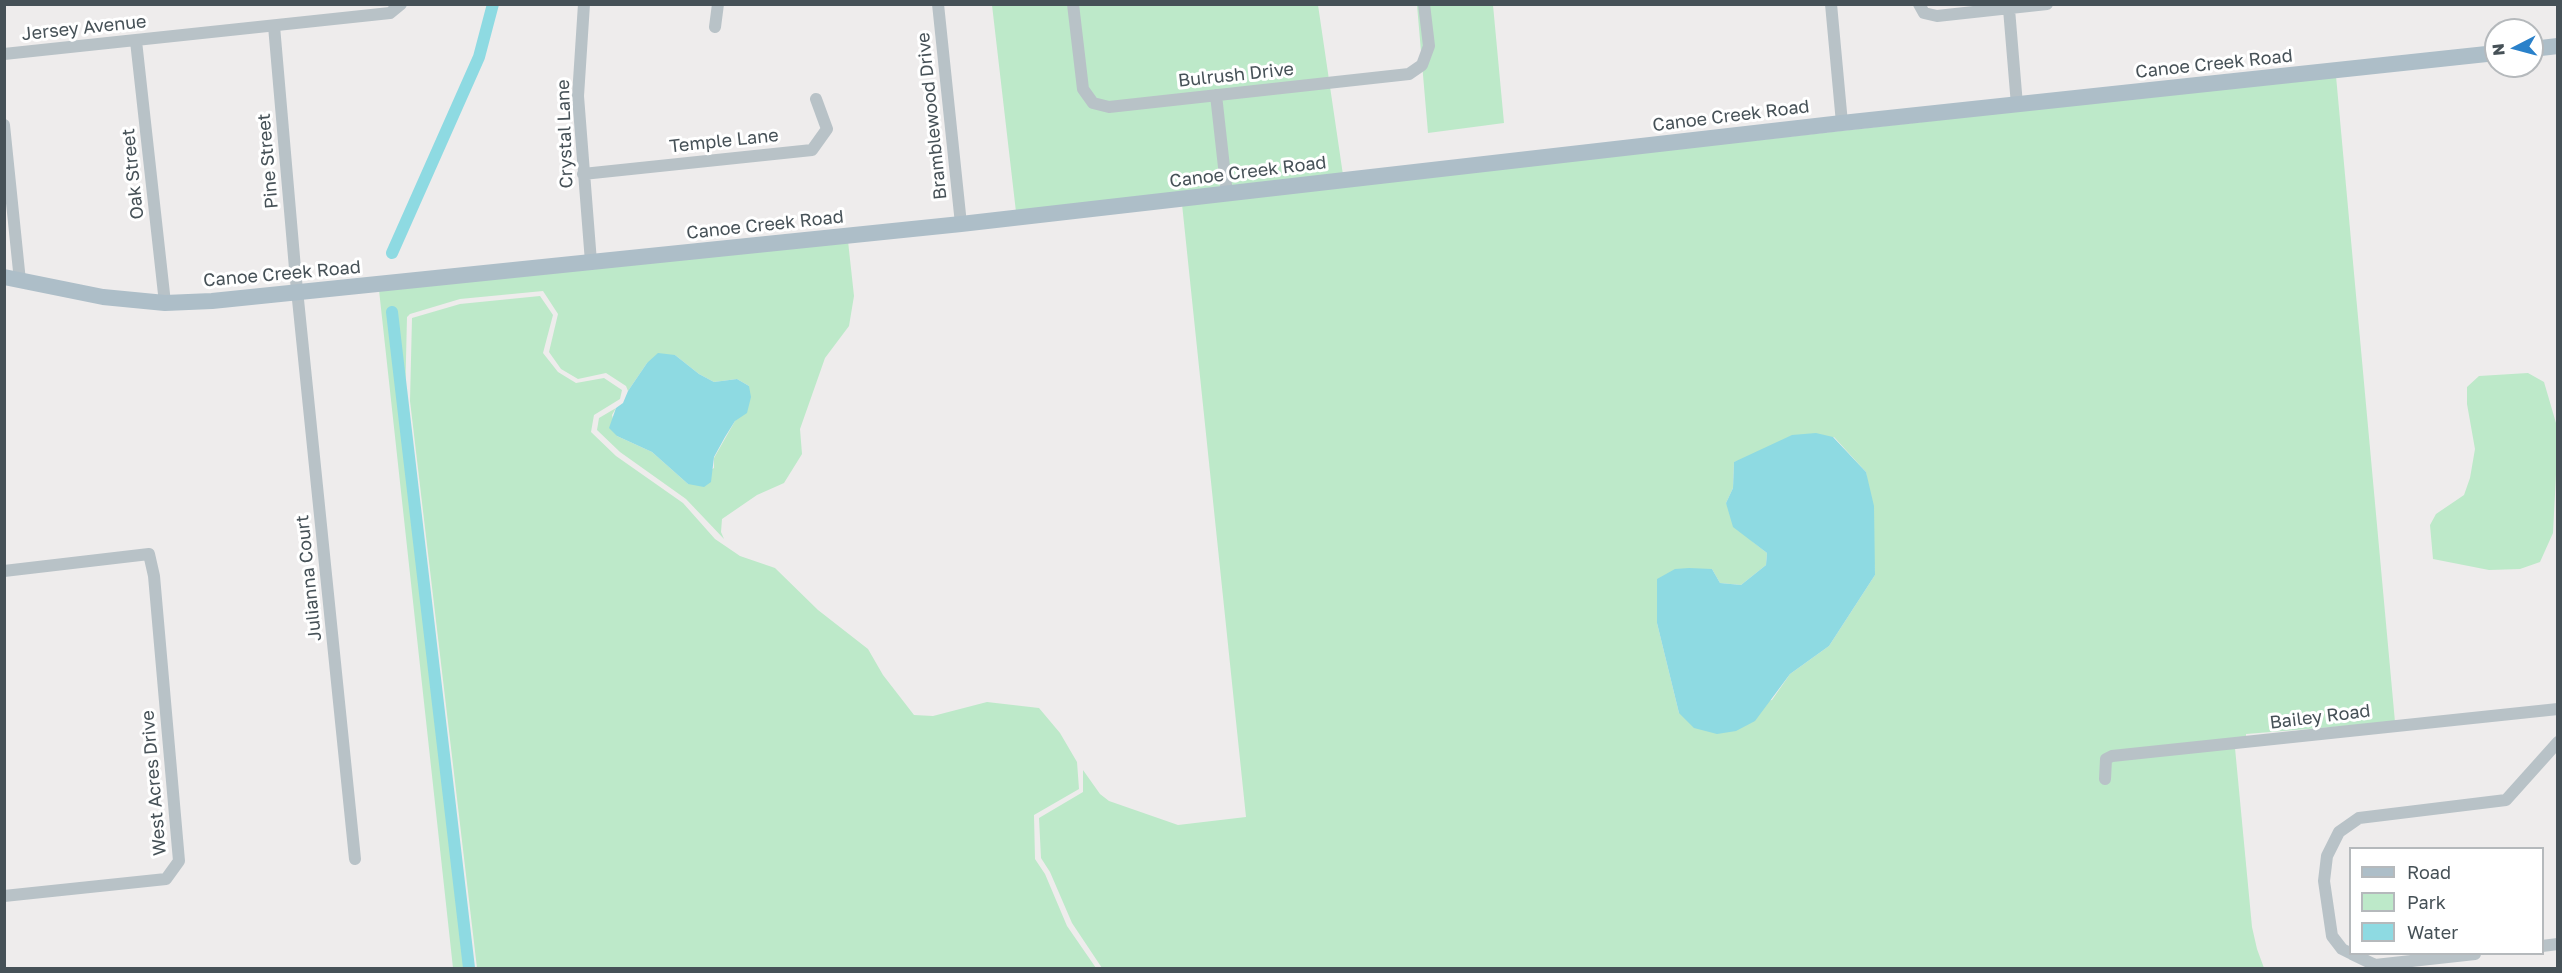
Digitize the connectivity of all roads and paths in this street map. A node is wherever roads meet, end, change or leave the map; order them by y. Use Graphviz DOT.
graph roads {
  1 [pos="401,4"];
  2 [pos="584,4"];
  3 [pos="718,4"];
  4 [pos="938,4"];
  5 [pos="1073,4"];
  6 [pos="1424,4"];
  7 [pos="1831,4"];
  8 [pos="2047,4"];
  9 [pos="1922,9"];
  10 [pos="2009,9"];
  11 [pos="274,26"];
  12 [pos="715,27"];
  13 [pos="136,41"];
  14 [pos="4,54"];
  15 [pos="2484,54"];
  16 [pos="1216,95"];
  17 [pos="816,99"];
  18 [pos="2017,105"];
  19 [pos="1842,123"];
  20 [pos="4,125"];
  21 [pos="583,174"];
  22 [pos="1227,194"];
  23 [pos="961,224"];
  24 [pos="591,262"];
  25 [pos="12,279"];
  26 [pos="298,293"];
  27 [pos="165,303"];
  28 [pos="4,572"];
  29 [pos="2558,709"];
  30 [pos="2558,742"];
  31 [pos="2105,779"];
  32 [pos="355,859"];
  33 [pos="4,896"];
  34 [pos="2349,952"];
  35 [pos="2355,955"];
  36 [pos="2465,955"];
  1 -- 11 [label="street, Jersey Avenue"];
  2 -- 21 [label="street, Crystal Lane"];
  3 -- 12 [label="street"];
  4 -- 23 [label="street, Bramblewood Drive"];
  5 -- 16 [label="street, Bulrush Drive"];
  6 -- 16 [label="street, Bulrush Drive"];
  7 -- 19 [label="street"];
  8 -- 10 [label="street"];
  9 -- 10 [label="street"];
  10 -- 18 [label="street"];
  11 -- 13 [label="street, Jersey Avenue"];
  11 -- 26 [label="street, Pine Street"];
  13 -- 14 [label="street, Jersey Avenue"];
  13 -- 27 [label="street, Oak Street"];
  15 -- 18 [label="main road, Canoe Creek Road"];
  16 -- 22 [label="street"];
  17 -- 21 [label="street, Temple Lane"];
  18 -- 19 [label="main road, Canoe Creek Road"];
  19 -- 22 [label="main road, Canoe Creek Road"];
  20 -- 25 [label="street"];
  21 -- 24 [label="street, Crystal Lane"];
  22 -- 23 [label="main road, Canoe Creek Road"];
  23 -- 24 [label="main road, Canoe Creek Road"];
  24 -- 26 [label="main road, Canoe Creek Road"];
  25 -- 27 [label="main road, Canoe Creek Road"];
  26 -- 27 [label="main road, Canoe Creek Road"];
  26 -- 32 [label="street, Julianna Court"];
  28 -- 33 [label="street, West Acres Drive"];
  29 -- 31 [label="street, Bailey Road"];
  30 -- 34 [label="street"];
  35 -- 36 [label="street"];
}
